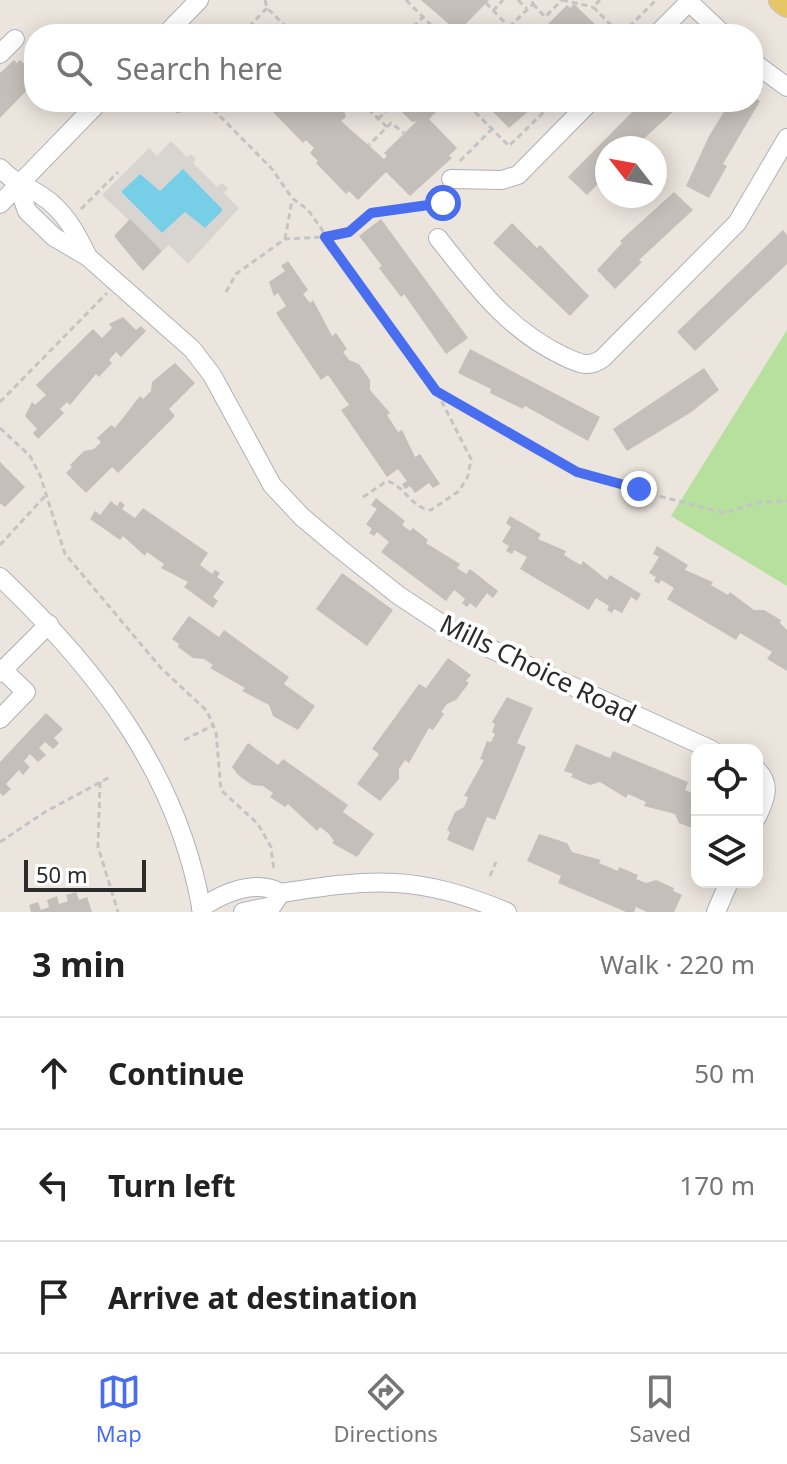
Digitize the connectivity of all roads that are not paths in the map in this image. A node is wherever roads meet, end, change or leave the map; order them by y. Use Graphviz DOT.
graph roads {
  1 [pos="199,0"];
  2 [pos="781,0"];
  3 [pos="688,1"];
  4 [pos="787,5"];
  5 [pos="176,24"];
  6 [pos="666,24"];
  7 [pos="712,24"];
  8 [pos="15,39"];
  9 [pos="0,54"];
  10 [pos="763,69"];
  11 [pos="784,84"];
  12 [pos="89,112"];
  13 [pos="580,112"];
  14 [pos="787,138"];
  15 [pos="0,168"];
  16 [pos="451,179"];
  17 [pos="18,186"];
  18 [pos="0,204"];
  19 [pos="438,238"];
  20 [pos="0,577"];
  21 [pos="49,624"];
  22 [pos="2,672"];
  23 [pos="0,719"];
  24 [pos="699,744"];
  25 [pos="726,888"];
  26 [pos="280,892"];
  27 [pos="206,911"];
  28 [pos="243,912"];
  29 [pos="507,912"];
  30 [pos="716,912"];
  1 -- 5 [label="street"];
  2 -- 4 [label="main road"];
  3 -- 6 [label="street"];
  3 -- 7 [label="street"];
  8 -- 9 [label="street"];
  10 -- 11 [label="street"];
  12 -- 17 [label="street"];
  13 -- 16 [label="street"];
  14 -- 19 [label="street"];
  15 -- 17 [label="street, Mills Choice Road"];
  17 -- 18 [label="street"];
  17 -- 24 [label="street, Mills Choice Road"];
  20 -- 21 [label="street"];
  21 -- 22 [label="street"];
  21 -- 27 [label="street"];
  22 -- 23 [label="street"];
  25 -- 30 [label="street"];
  26 -- 27 [label="street"];
  26 -- 28 [label="street"];
  26 -- 29 [label="street"];
}
